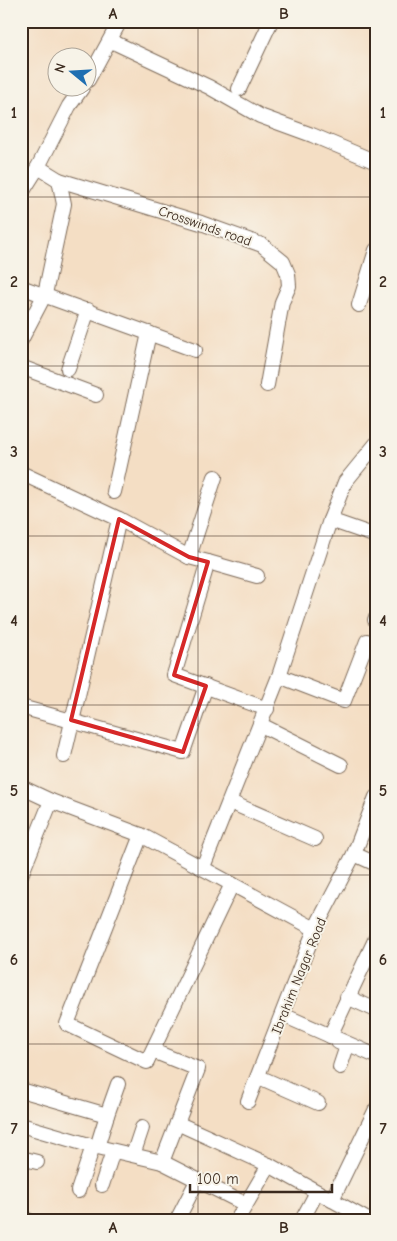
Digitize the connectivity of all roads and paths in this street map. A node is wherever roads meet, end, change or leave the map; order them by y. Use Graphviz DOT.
graph roads {
  1 [pos="120,21"];
  2 [pos="271,21"];
  3 [pos="111,41"];
  4 [pos="98,63"];
  5 [pos="239,89"];
  6 [pos="75,98"];
  7 [pos="376,162"];
  8 [pos="38,167"];
  9 [pos="25,178"];
  10 [pos="59,180"];
  11 [pos="21,194"];
  12 [pos="376,250"];
  13 [pos="21,286"];
  14 [pos="45,294"];
  15 [pos="359,305"];
  16 [pos="88,310"];
  17 [pos="149,333"];
  18 [pos="21,340"];
  19 [pos="195,350"];
  20 [pos="21,366"];
  21 [pos="68,369"];
  22 [pos="267,385"];
  23 [pos="96,395"];
  24 [pos="376,444"];
  25 [pos="21,473"];
  26 [pos="215,477"];
  27 [pos="114,492"];
  28 [pos="119,519"];
  29 [pos="330,520"];
  30 [pos="376,536"];
  31 [pos="189,557"];
  32 [pos="208,562"];
  33 [pos="257,576"];
  34 [pos="367,641"];
  35 [pos="279,676"];
  36 [pos="206,686"];
  37 [pos="21,707"];
  38 [pos="267,709"];
  39 [pos="71,720"];
  40 [pos="261,725"];
  41 [pos="64,756"];
  42 [pos="341,765"];
  43 [pos="21,786"];
  44 [pos="376,797"];
  45 [pos="51,801"];
  46 [pos="230,802"];
  47 [pos="141,835"];
  48 [pos="315,839"];
  49 [pos="354,854"];
  50 [pos="376,864"];
  51 [pos="203,867"];
  52 [pos="21,875"];
  53 [pos="232,884"];
  54 [pos="315,930"];
  55 [pos="376,938"];
  56 [pos="347,997"];
  57 [pos="376,1010"];
  58 [pos="282,1018"];
  59 [pos="330,1036"];
  60 [pos="153,1051"];
  61 [pos="376,1056"];
  62 [pos="340,1067"];
  63 [pos="259,1077"];
  64 [pos="118,1084"];
  65 [pos="21,1090"];
  66 [pos="248,1101"];
  67 [pos="318,1103"];
  68 [pos="375,1114"];
  69 [pos="107,1116"];
  70 [pos="177,1123"];
  71 [pos="21,1125"];
  72 [pos="142,1128"];
  73 [pos="95,1146"];
  74 [pos="113,1151"];
  75 [pos="133,1155"];
  76 [pos="21,1158"];
  77 [pos="37,1162"];
  78 [pos="162,1162"];
  79 [pos="269,1166"];
  80 [pos="197,1181"];
  81 [pos="102,1185"];
  82 [pos="78,1191"];
  83 [pos="317,1192"];
  84 [pos="332,1200"];
  85 [pos="245,1204"];
  86 [pos="21,1217"];
  87 [pos="29,1220"];
  88 [pos="177,1220"];
  89 [pos="237,1220"];
  90 [pos="302,1220"];
  91 [pos="368,1220"];
  1 -- 3 [label="street"];
  2 -- 5 [label="street"];
  3 -- 4 [label="street"];
  3 -- 7 [label="street"];
  6 -- 8 [label="street"];
  8 -- 9 [label="street"];
  8 -- 10 [label="street, Crosswinds road"];
  9 -- 11 [label="street"];
  10 -- 14 [label="street"];
  10 -- 22 [label="street, Crosswinds road"];
  12 -- 15 [label="street"];
  13 -- 14 [label="street"];
  14 -- 16 [label="street"];
  14 -- 18 [label="street"];
  16 -- 17 [label="street"];
  16 -- 21 [label="street"];
  17 -- 19 [label="street"];
  17 -- 27 [label="street"];
  20 -- 23 [label="street"];
  24 -- 29 [label="street"];
  25 -- 28 [label="street"];
  26 -- 31 [label="street"];
  28 -- 31 [label="street"];
  28 -- 39 [label="street"];
  29 -- 30 [label="street"];
  29 -- 35 [label="street"];
  31 -- 32 [label="street"];
  32 -- 33 [label="street"];
  32 -- 36 [label="street"];
  34 -- 35 [label="street"];
  35 -- 38 [label="street"];
  36 -- 38 [label="street"];
  36 -- 39 [label="street"];
  37 -- 39 [label="street"];
  38 -- 40 [label="street"];
  39 -- 41 [label="street"];
  40 -- 42 [label="street"];
  40 -- 46 [label="street"];
  43 -- 45 [label="street"];
  44 -- 49 [label="street, Ibrahim Nagar Road"];
  45 -- 47 [label="street"];
  45 -- 52 [label="street"];
  46 -- 48 [label="street"];
  46 -- 51 [label="street"];
  47 -- 51 [label="street"];
  47 -- 60 [label="street"];
  49 -- 50 [label="street"];
  49 -- 54 [label="street, Ibrahim Nagar Road"];
  51 -- 53 [label="street"];
  53 -- 54 [label="street"];
  53 -- 60 [label="street"];
  54 -- 58 [label="street, Ibrahim Nagar Road"];
  55 -- 56 [label="street"];
  56 -- 57 [label="street"];
  56 -- 59 [label="street"];
  58 -- 59 [label="street"];
  58 -- 62 [label="street"];
  58 -- 63 [label="street, Ibrahim Nagar Road"];
  59 -- 61 [label="street"];
  60 -- 70 [label="street"];
  63 -- 66 [label="street, Ibrahim Nagar Road"];
  63 -- 67 [label="street"];
  64 -- 69 [label="street"];
  65 -- 69 [label="street"];
  68 -- 84 [label="street"];
  69 -- 73 [label="street"];
  70 -- 78 [label="street"];
  70 -- 79 [label="street"];
  71 -- 73 [label="street"];
  72 -- 75 [label="street"];
  73 -- 74 [label="street"];
  73 -- 82 [label="street"];
  74 -- 75 [label="street"];
  74 -- 81 [label="street"];
  75 -- 78 [label="street"];
  76 -- 77 [label="street"];
  78 -- 80 [label="street"];
  79 -- 83 [label="street"];
  79 -- 85 [label="street"];
  80 -- 85 [label="street"];
  80 -- 88 [label="street"];
  83 -- 84 [label="street"];
  83 -- 90 [label="street"];
  84 -- 91 [label="street"];
  85 -- 89 [label="street"];
  86 -- 87 [label="street"];
}
